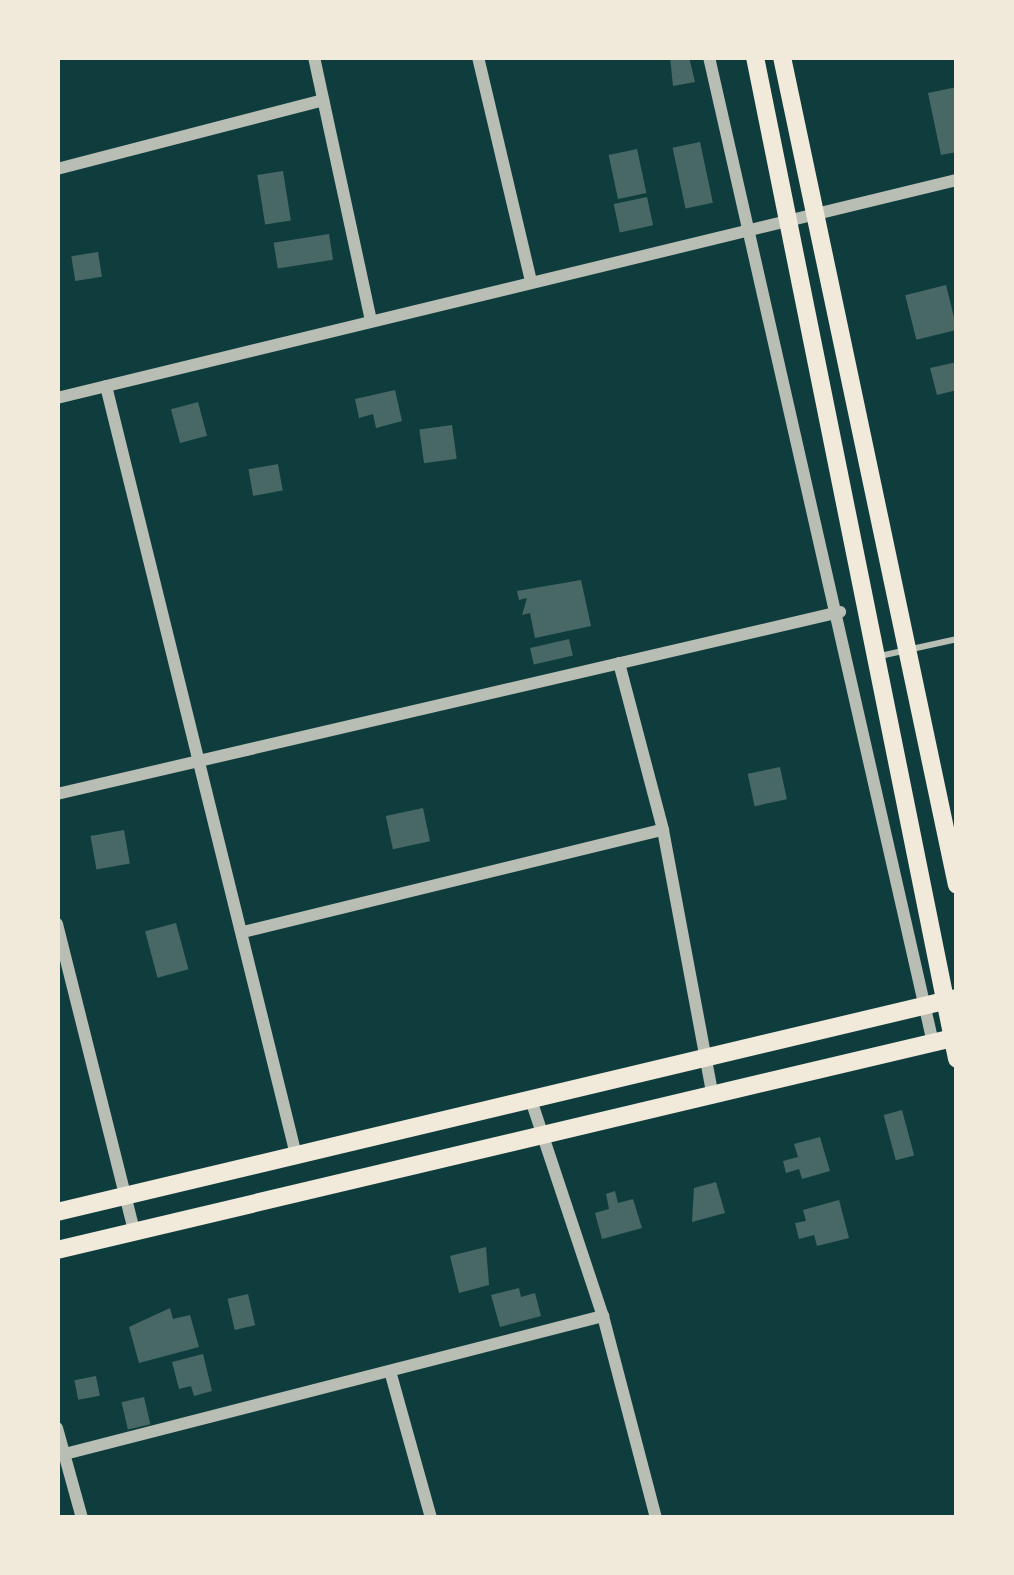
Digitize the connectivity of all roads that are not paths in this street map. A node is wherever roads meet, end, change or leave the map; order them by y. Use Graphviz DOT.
graph roads {
  1 [pos="314,57"];
  2 [pos="478,57"];
  3 [pos="709,57"];
  4 [pos="755,57"];
  5 [pos="782,57"];
  6 [pos="323,100"];
  7 [pos="57,169"];
  8 [pos="957,180"];
  9 [pos="816,213"];
  10 [pos="790,218"];
  11 [pos="748,229"];
  12 [pos="531,282"];
  13 [pos="371,321"];
  14 [pos="106,386"];
  15 [pos="57,398"];
  16 [pos="840,612"];
  17 [pos="957,639"];
  18 [pos="904,650"];
  19 [pos="870,658"];
  20 [pos="619,663"];
  21 [pos="200,761"];
  22 [pos="57,794"];
  23 [pos="663,830"];
  24 [pos="957,885"];
  25 [pos="57,924"];
  26 [pos="243,932"];
  27 [pos="942,1002"];
  28 [pos="947,1040"];
  29 [pos="706,1058"];
  30 [pos="957,1059"];
  31 [pos="713,1098"];
  32 [pos="531,1100"];
  33 [pos="543,1136"];
  34 [pos="296,1156"];
  35 [pos="125,1196"];
  36 [pos="57,1212"];
  37 [pos="134,1231"];
  38 [pos="57,1250"];
  39 [pos="603,1316"];
  40 [pos="390,1371"];
  41 [pos="57,1427"];
  42 [pos="61,1455"];
  43 [pos="82,1518"];
  44 [pos="431,1518"];
  45 [pos="656,1518"];
  1 -- 6 [label="street"];
  2 -- 12 [label="street"];
  3 -- 11 [label="street"];
  4 -- 10 [label="main road"];
  5 -- 9 [label="main road"];
  6 -- 7 [label="street"];
  6 -- 13 [label="street"];
  8 -- 9 [label="street"];
  9 -- 10 [label="street"];
  9 -- 18 [label="main road"];
  10 -- 11 [label="street"];
  10 -- 19 [label="main road"];
  11 -- 12 [label="street"];
  11 -- 16 [label="street"];
  12 -- 13 [label="street"];
  13 -- 14 [label="street"];
  14 -- 15 [label="street"];
  14 -- 21 [label="street"];
  16 -- 20 [label="street"];
  16 -- 27 [label="street"];
  17 -- 18 [label="lane"];
  18 -- 19 [label="lane"];
  18 -- 24 [label="main road"];
  19 -- 27 [label="main road"];
  20 -- 21 [label="street"];
  20 -- 23 [label="street"];
  21 -- 22 [label="street"];
  21 -- 26 [label="street"];
  23 -- 26 [label="street"];
  23 -- 29 [label="street"];
  25 -- 35 [label="street"];
  26 -- 34 [label="street"];
  27 -- 28 [label="main road"];
  27 -- 29 [label="main road"];
  28 -- 30 [label="main road"];
  28 -- 31 [label="main road"];
  29 -- 31 [label="street"];
  29 -- 32 [label="main road"];
  31 -- 33 [label="main road"];
  32 -- 33 [label="street"];
  32 -- 34 [label="main road"];
  33 -- 37 [label="main road"];
  33 -- 39 [label="street"];
  34 -- 35 [label="main road"];
  35 -- 36 [label="main road"];
  35 -- 37 [label="street"];
  37 -- 38 [label="main road"];
  39 -- 40 [label="street"];
  39 -- 45 [label="street"];
  40 -- 42 [label="street"];
  40 -- 44 [label="street"];
  41 -- 42 [label="street"];
  42 -- 43 [label="street"];
}
